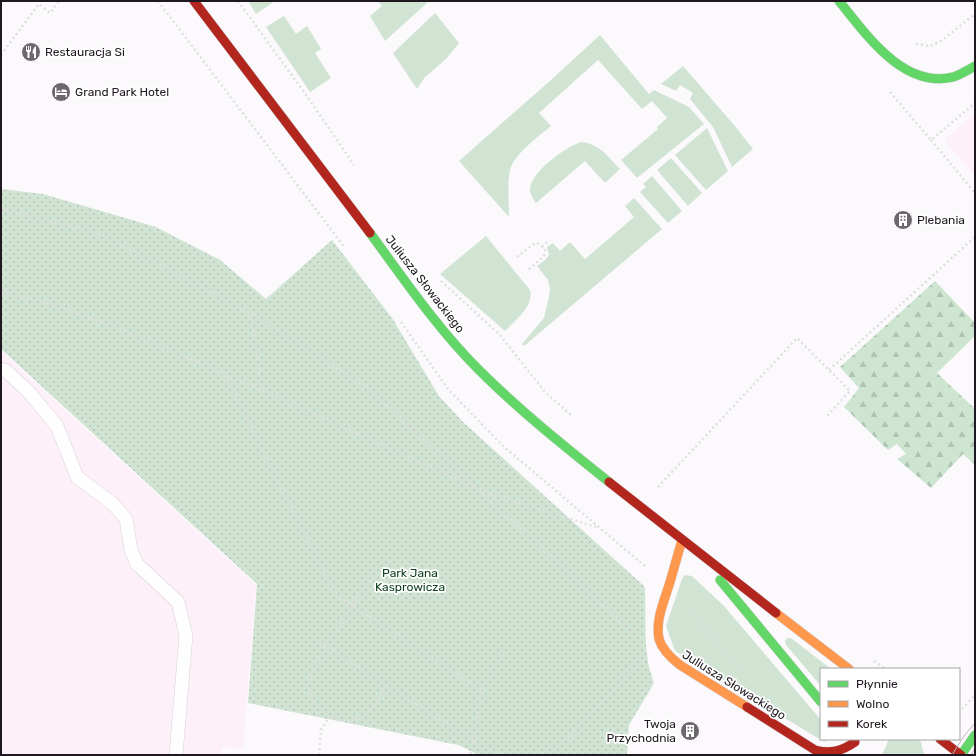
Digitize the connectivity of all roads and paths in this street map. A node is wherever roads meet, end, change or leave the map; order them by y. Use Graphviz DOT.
graph roads {
  1 [pos="59,1"];
  2 [pos="194,1"];
  3 [pos="238,1"];
  4 [pos="839,1"];
  5 [pos="975,14"];
  6 [pos="910,42"];
  7 [pos="1,55"];
  8 [pos="975,66"];
  9 [pos="931,140"];
  10 [pos="357,170"];
  11 [pos="975,193"];
  12 [pos="1,208"];
  13 [pos="975,237"];
  14 [pos="550,240"];
  15 [pos="542,247"];
  16 [pos="517,257"];
  17 [pos="528,270"];
  18 [pos="440,280"];
  19 [pos="1,293"];
  20 [pos="251,313"];
  21 [pos="1,369"];
  22 [pos="829,370"];
  23 [pos="226,375"];
  24 [pos="262,390"];
  25 [pos="827,416"];
  26 [pos="575,418"];
  27 [pos="653,484"];
  28 [pos="658,488"];
  29 [pos="478,490"];
  30 [pos="663,492"];
  31 [pos="601,529"];
  32 [pos="682,540"];
  33 [pos="374,572"];
  34 [pos="352,606"];
  35 [pos="316,640"];
  36 [pos="661,644"];
  37 [pos="326,647"];
  38 [pos="648,651"];
  39 [pos="504,653"];
  40 [pos="872,659"];
  41 [pos="848,668"];
  42 [pos="884,668"];
  43 [pos="386,685"];
  44 [pos="481,690"];
  45 [pos="975,695"];
  46 [pos="820,701"];
  47 [pos="962,709"];
  48 [pos="329,717"];
  49 [pos="975,735"];
  50 [pos="941,740"];
  51 [pos="853,741"];
  52 [pos="476,742"];
  53 [pos="862,751"];
  54 [pos="176,755"];
  55 [pos="319,755"];
  56 [pos="470,755"];
  57 [pos="501,755"];
  58 [pos="538,755"];
  59 [pos="961,755"];
  1 -- 7 [label="path"];
  2 -- 32 [label="street, Juliusza Słowackiego"];
  3 -- 10 [label="path"];
  4 -- 8 [label="street"];
  5 -- 6 [label="path"];
  9 -- 11 [label="path"];
  12 -- 20 [label="path"];
  13 -- 22 [label="path"];
  14 -- 15 [label="path"];
  15 -- 16 [label="path"];
  15 -- 17 [label="path"];
  18 -- 26 [label="path"];
  19 -- 23 [label="path"];
  20 -- 24 [label="path"];
  20 -- 29 [label="path"];
  21 -- 54 [label="lane"];
  22 -- 25 [label="path"];
  22 -- 28 [label="path"];
  23 -- 24 [label="path"];
  23 -- 34 [label="path"];
  24 -- 29 [label="path"];
  27 -- 28 [label="path"];
  28 -- 30 [label="path"];
  29 -- 31 [label="path"];
  29 -- 38 [label="path"];
  32 -- 36 [label="street, Juliusza Słowackiego"];
  32 -- 41 [label="street, Juliusza Słowackiego"];
  32 -- 46 [label="street, Juliusza Słowackiego"];
  33 -- 34 [label="path"];
  34 -- 37 [label="path"];
  34 -- 44 [label="path"];
  35 -- 37 [label="path"];
  36 -- 38 [label="path"];
  36 -- 51 [label="street, Juliusza Słowackiego"];
  37 -- 43 [label="path"];
  37 -- 48 [label="path"];
  38 -- 58 [label="path"];
  39 -- 44 [label="path"];
  40 -- 42 [label="path"];
  43 -- 48 [label="path"];
  43 -- 52 [label="path"];
  44 -- 52 [label="path"];
  45 -- 47 [label="path"];
  48 -- 55 [label="path"];
  49 -- 59 [label="street"];
  50 -- 59 [label="street"];
  51 -- 53 [label="street, Juliusza Słowackiego"];
  52 -- 56 [label="path"];
  52 -- 57 [label="path"];
}
